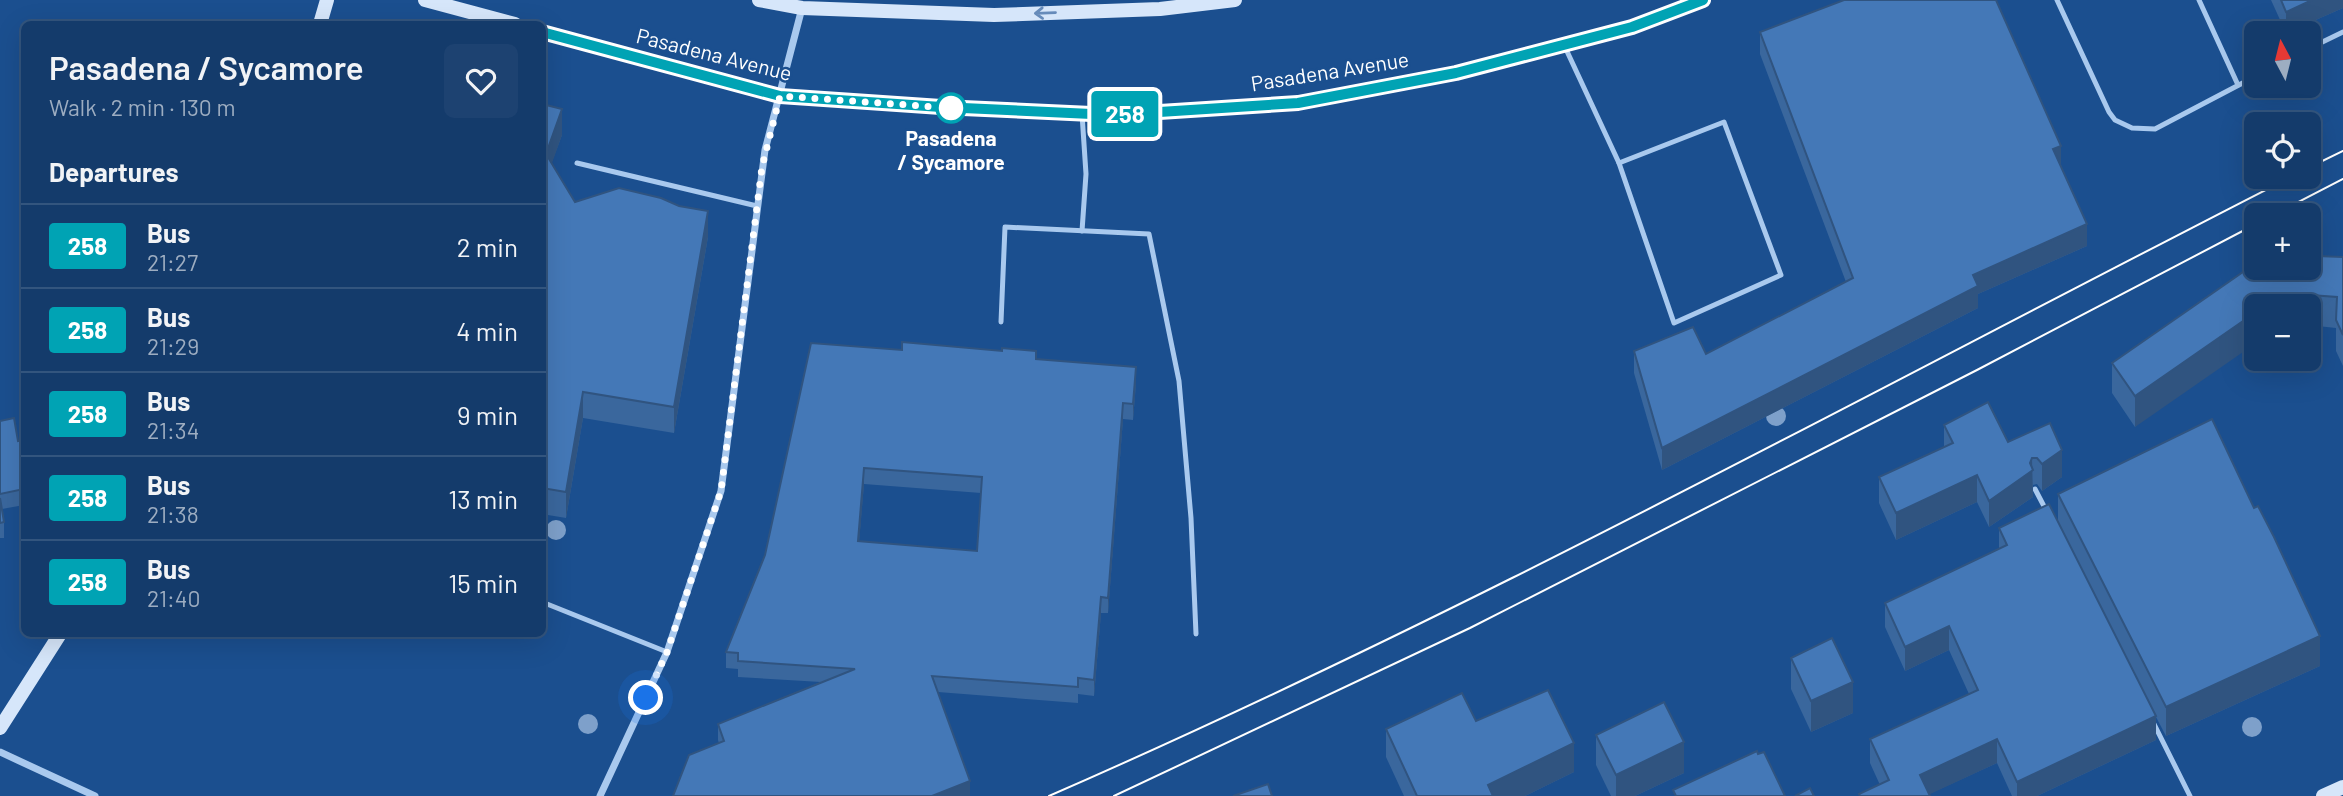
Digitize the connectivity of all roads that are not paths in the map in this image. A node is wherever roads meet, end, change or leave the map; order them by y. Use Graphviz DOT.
graph roads {
  1 [pos="327,0"];
  2 [pos="425,0"];
  3 [pos="759,0"];
  4 [pos="1235,0"];
  5 [pos="1703,0"];
  6 [pos="2057,0"];
  7 [pos="2199,0"];
  8 [pos="802,8"];
  9 [pos="321,21"];
  10 [pos="504,21"];
  11 [pos="2343,32"];
  12 [pos="546,33"];
  13 [pos="2321,43"];
  14 [pos="1564,44"];
  15 [pos="2244,82"];
  16 [pos="2238,85"];
  17 [pos="780,96"];
  18 [pos="1082,114"];
  19 [pos="577,163"];
  20 [pos="1619,163"];
  21 [pos="757,206"];
  22 [pos="1083,231"];
  23 [pos="1001,322"];
  24 [pos="2035,489"];
  25 [pos="2048,514"];
  26 [pos="546,604"];
  27 [pos="1196,634"];
  28 [pos="58,637"];
  29 [pos="667,652"];
  30 [pos="2148,713"];
  31 [pos="0,728"];
  32 [pos="0,752"];
  33 [pos="2343,787"];
  34 [pos="95,796"];
  35 [pos="600,796"];
  36 [pos="2190,796"];
  37 [pos="2323,796"];
  1 -- 9 [label="main road"];
  2 -- 10 [label="main road"];
  3 -- 8 [label="main road"];
  4 -- 8 [label="main road, one-way"];
  5 -- 14 [label="main road, Pasadena Avenue"];
  6 -- 16 [label="lane"];
  7 -- 16 [label="lane"];
  8 -- 17 [label="street"];
  11 -- 13 [label="lane"];
  12 -- 17 [label="main road, Pasadena Avenue"];
  14 -- 18 [label="main road, Pasadena Avenue"];
  14 -- 20 [label="lane"];
  15 -- 16 [label="lane"];
  17 -- 18 [label="main road, Pasadena Avenue"];
  17 -- 21 [label="street"];
  18 -- 22 [label="lane"];
  19 -- 21 [label="lane"];
  20 -- 20 [label="lane"];
  21 -- 29 [label="street"];
  22 -- 23 [label="lane"];
  22 -- 27 [label="lane"];
  24 -- 25 [label="lane"];
  26 -- 29 [label="lane"];
  28 -- 31 [label="main road"];
  29 -- 35 [label="street"];
  30 -- 36 [label="lane"];
  32 -- 34 [label="street"];
  33 -- 37 [label="main road"];
}
